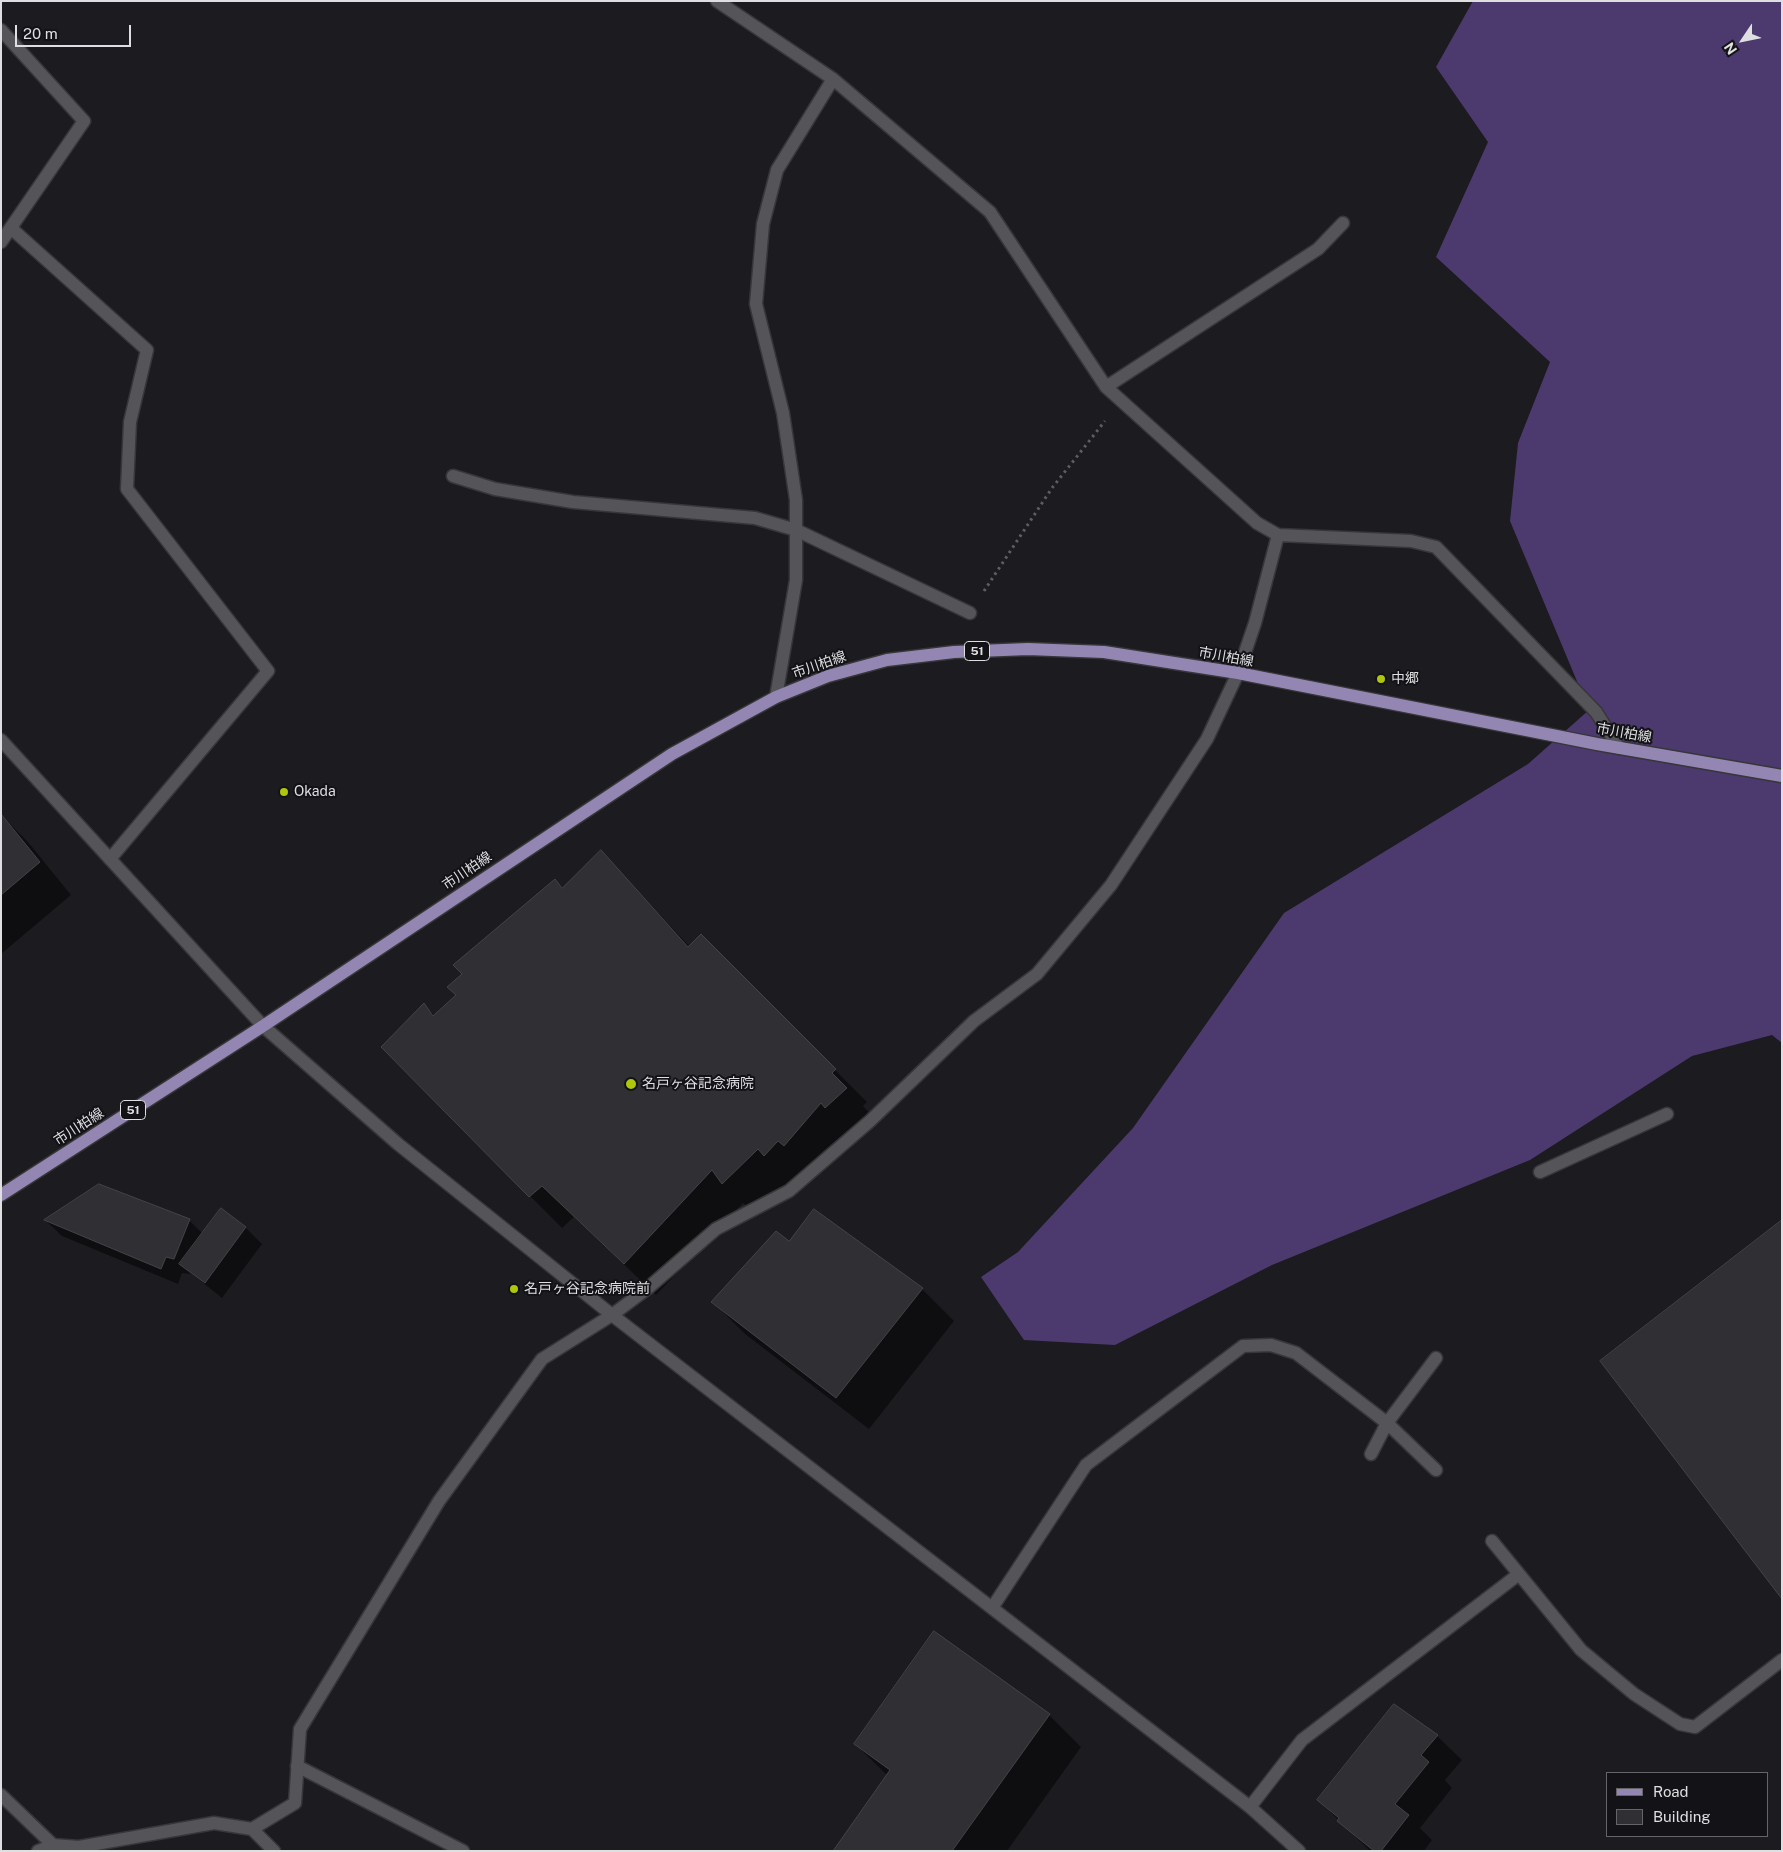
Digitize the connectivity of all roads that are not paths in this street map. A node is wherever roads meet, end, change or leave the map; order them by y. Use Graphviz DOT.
graph roads {
  1 [pos="717,1"];
  2 [pos="1,30"];
  3 [pos="833,79"];
  4 [pos="1342,224"];
  5 [pos="12,229"];
  6 [pos="1,242"];
  7 [pos="1106,386"];
  8 [pos="453,476"];
  9 [pos="796,530"];
  10 [pos="1278,536"];
  11 [pos="970,614"];
  12 [pos="1238,674"];
  13 [pos="776,697"];
  14 [pos="1,740"];
  15 [pos="1620,748"];
  16 [pos="1782,776"];
  17 [pos="110,859"];
  18 [pos="263,1026"];
  19 [pos="1667,1114"];
  20 [pos="1540,1172"];
  21 [pos="1,1195"];
  22 [pos="612,1315"];
  23 [pos="1436,1358"];
  24 [pos="1387,1423"];
  25 [pos="1371,1454"];
  26 [pos="1436,1470"];
  27 [pos="1492,1542"];
  28 [pos="1519,1574"];
  29 [pos="992,1608"];
  30 [pos="1782,1660"];
  31 [pos="297,1766"];
  32 [pos="1,1796"];
  33 [pos="1250,1807"];
  34 [pos="252,1829"];
  35 [pos="52,1845"];
  36 [pos="38,1851"];
  37 [pos="274,1851"];
  38 [pos="462,1851"];
  39 [pos="1299,1851"];
  1 -- 3 [label="street"];
  2 -- 5 [label="street"];
  3 -- 7 [label="street"];
  3 -- 9 [label="street"];
  4 -- 7 [label="street"];
  5 -- 6 [label="street"];
  5 -- 17 [label="street"];
  7 -- 10 [label="street"];
  8 -- 9 [label="street"];
  9 -- 11 [label="street"];
  9 -- 13 [label="street"];
  10 -- 12 [label="street"];
  10 -- 15 [label="street"];
  12 -- 13 [label="main road, 市川柏線 / 51"];
  12 -- 15 [label="main road, 市川柏線 / 51"];
  12 -- 22 [label="street"];
  13 -- 18 [label="main road, 市川柏線 / 51"];
  14 -- 17 [label="street"];
  15 -- 16 [label="main road, 市川柏線 / 51"];
  17 -- 18 [label="street"];
  18 -- 21 [label="main road, 市川柏線 / 51"];
  18 -- 22 [label="street"];
  19 -- 20 [label="street"];
  22 -- 29 [label="street"];
  22 -- 31 [label="street"];
  23 -- 24 [label="street"];
  24 -- 25 [label="street"];
  24 -- 26 [label="street"];
  24 -- 29 [label="street"];
  27 -- 28 [label="street"];
  28 -- 30 [label="street"];
  28 -- 33 [label="street"];
  29 -- 33 [label="street"];
  31 -- 34 [label="street"];
  31 -- 38 [label="street"];
  32 -- 35 [label="street"];
  33 -- 39 [label="street"];
  34 -- 35 [label="street"];
  34 -- 37 [label="street"];
  35 -- 36 [label="street"];
}
